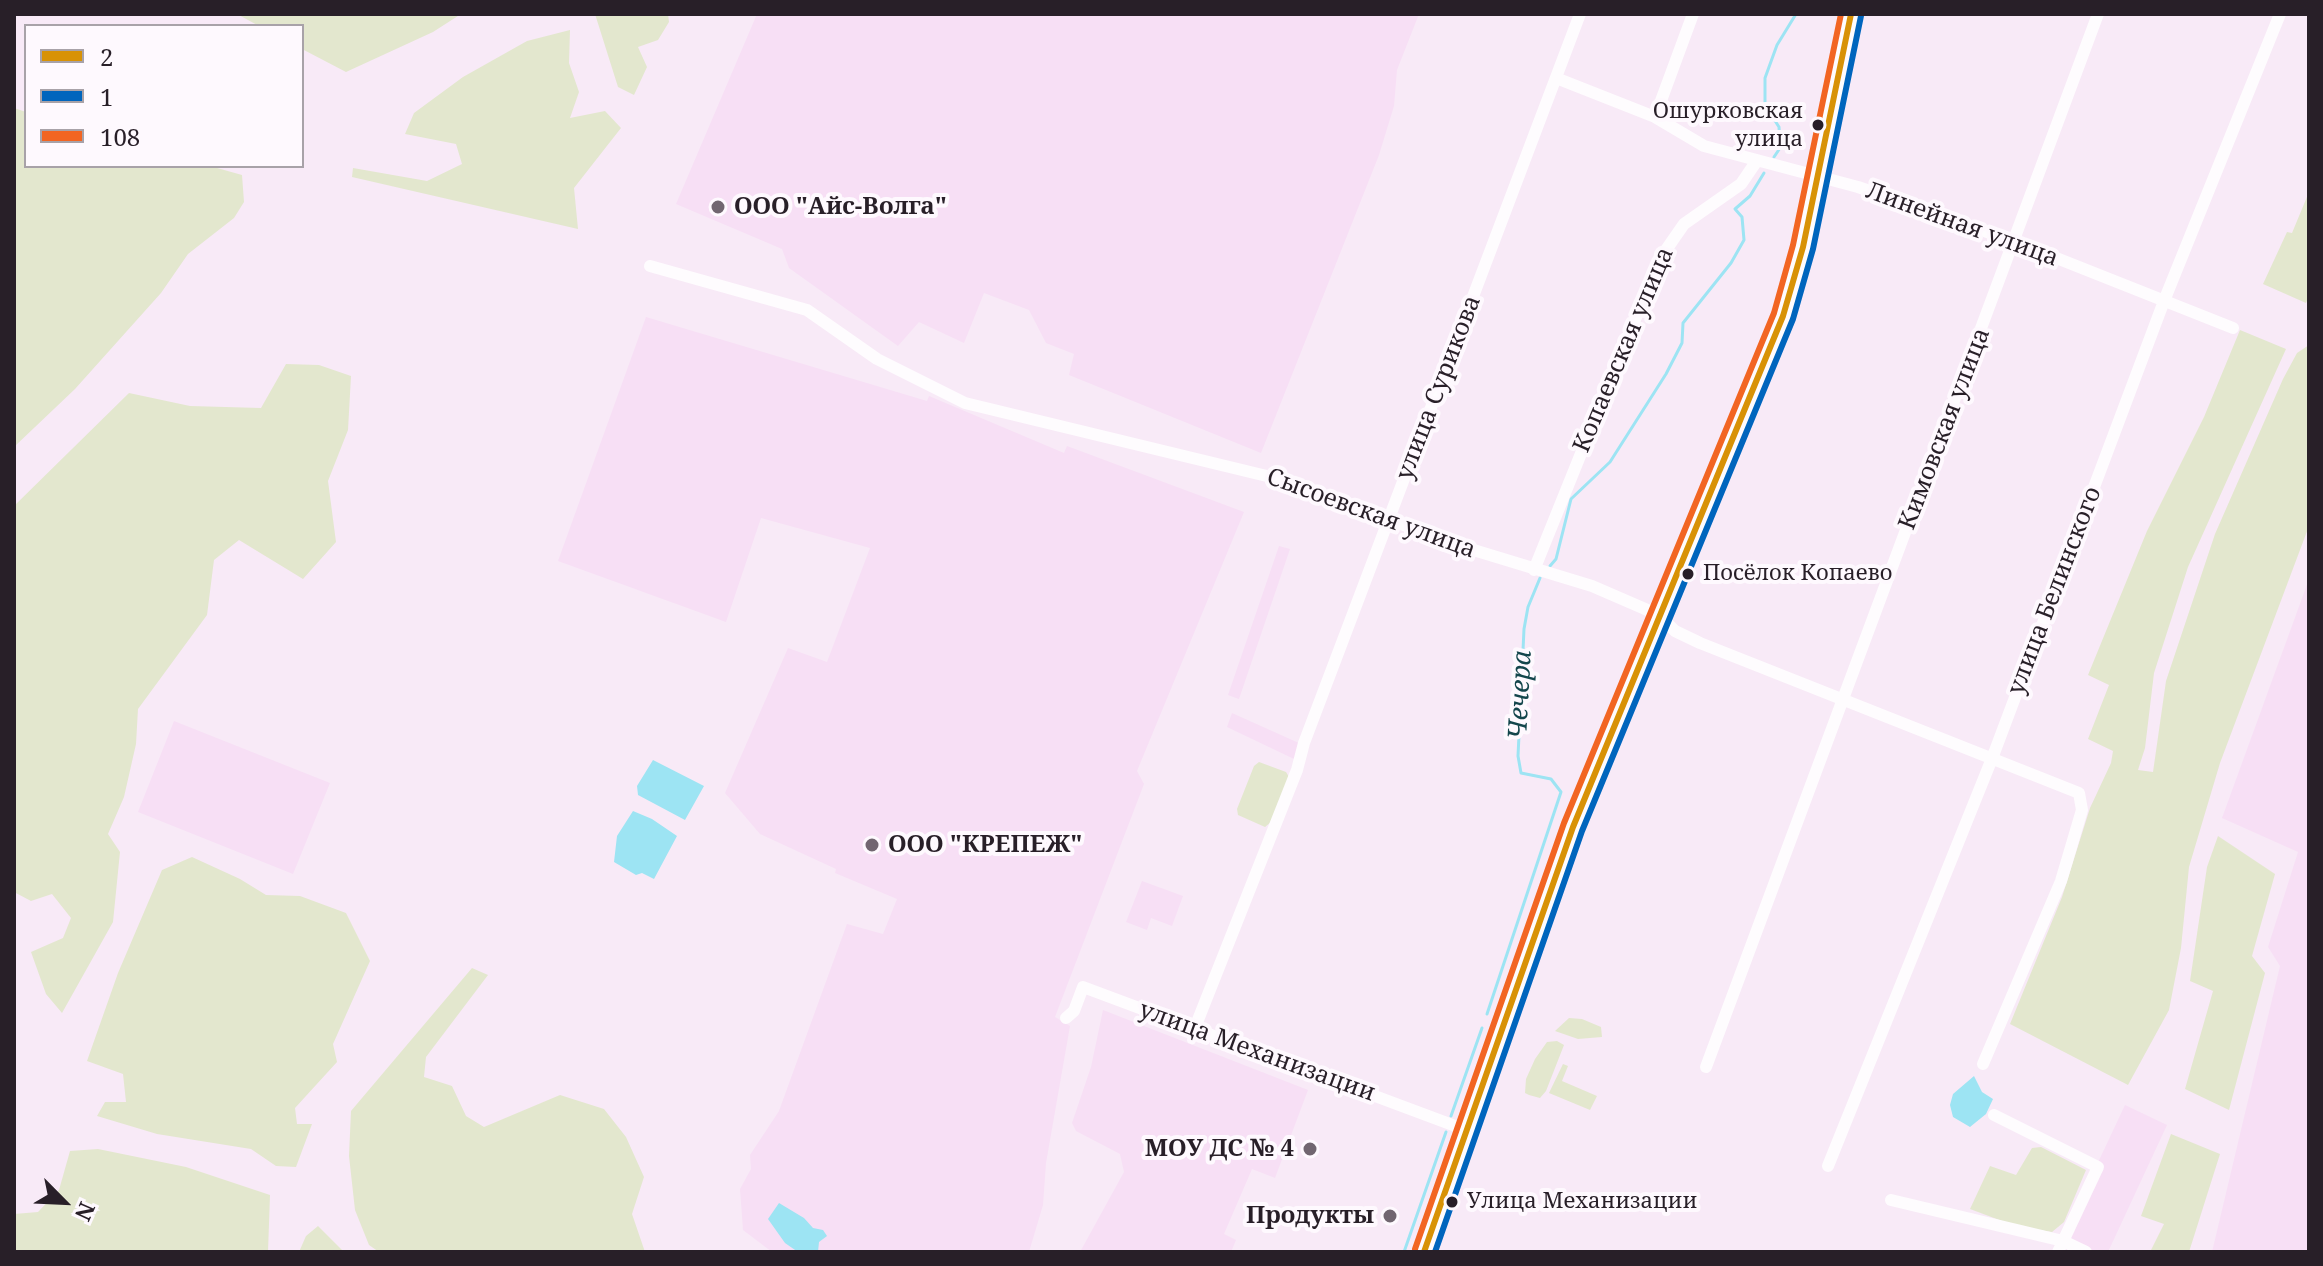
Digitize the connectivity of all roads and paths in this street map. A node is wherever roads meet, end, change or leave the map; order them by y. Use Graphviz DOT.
graph roads {
  1 [pos="1580,14"];
  2 [pos="1693,14"];
  3 [pos="1851,14"];
  4 [pos="2098,14"];
  5 [pos="2280,14"];
  6 [pos="1556,78"];
  7 [pos="1655,117"];
  8 [pos="1756,162"];
  9 [pos="1816,176"];
  10 [pos="2016,242"];
  11 [pos="650,266"];
  12 [pos="2164,301"];
  13 [pos="2233,328"];
  14 [pos="1390,519"];
  15 [pos="1534,570"];
  16 [pos="1659,615"];
  17 [pos="1842,698"];
  18 [pos="1993,756"];
  19 [pos="1066,1018"];
  20 [pos="1194,1030"];
  21 [pos="1983,1064"];
  22 [pos="1706,1067"];
  23 [pos="1994,1115"];
  24 [pos="1466,1130"];
  25 [pos="1828,1166"];
  26 [pos="1891,1200"];
  27 [pos="2060,1247"];
  28 [pos="1424,1252"];
  29 [pos="2086,1252"];
  1 -- 6 [label="street, улица Сурикова"];
  2 -- 7 [label="street"];
  3 -- 9 [label="street"];
  4 -- 10 [label="street, Кимовская улица"];
  5 -- 12 [label="street, улица Белинского"];
  6 -- 7 [label="street, Линейная улица"];
  6 -- 14 [label="street, улица Сурикова"];
  7 -- 8 [label="street, Линейная улица"];
  8 -- 9 [label="street, Линейная улица"];
  8 -- 15 [label="street, Копаевская улица"];
  9 -- 10 [label="street, Линейная улица"];
  9 -- 16 [label="street"];
  10 -- 12 [label="street, Линейная улица"];
  10 -- 17 [label="street, Кимовская улица"];
  11 -- 14 [label="street, Сысоевская улица"];
  12 -- 13 [label="street, Линейная улица"];
  12 -- 18 [label="street, улица Белинского"];
  14 -- 15 [label="street, Сысоевская улица"];
  14 -- 20 [label="street, улица Сурикова"];
  15 -- 16 [label="street, Сысоевская улица"];
  16 -- 17 [label="street, Сысоевская улица"];
  16 -- 24 [label="street"];
  17 -- 18 [label="street, Сысоевская улица"];
  17 -- 22 [label="street, Кимовская улица"];
  18 -- 21 [label="street, Сысоевская улица"];
  18 -- 25 [label="street, улица Белинского"];
  19 -- 20 [label="street, улица Механизации"];
  20 -- 24 [label="street, улица Механизации"];
  23 -- 27 [label="street"];
  24 -- 28 [label="street"];
  26 -- 27 [label="street"];
  27 -- 29 [label="street"];
}
